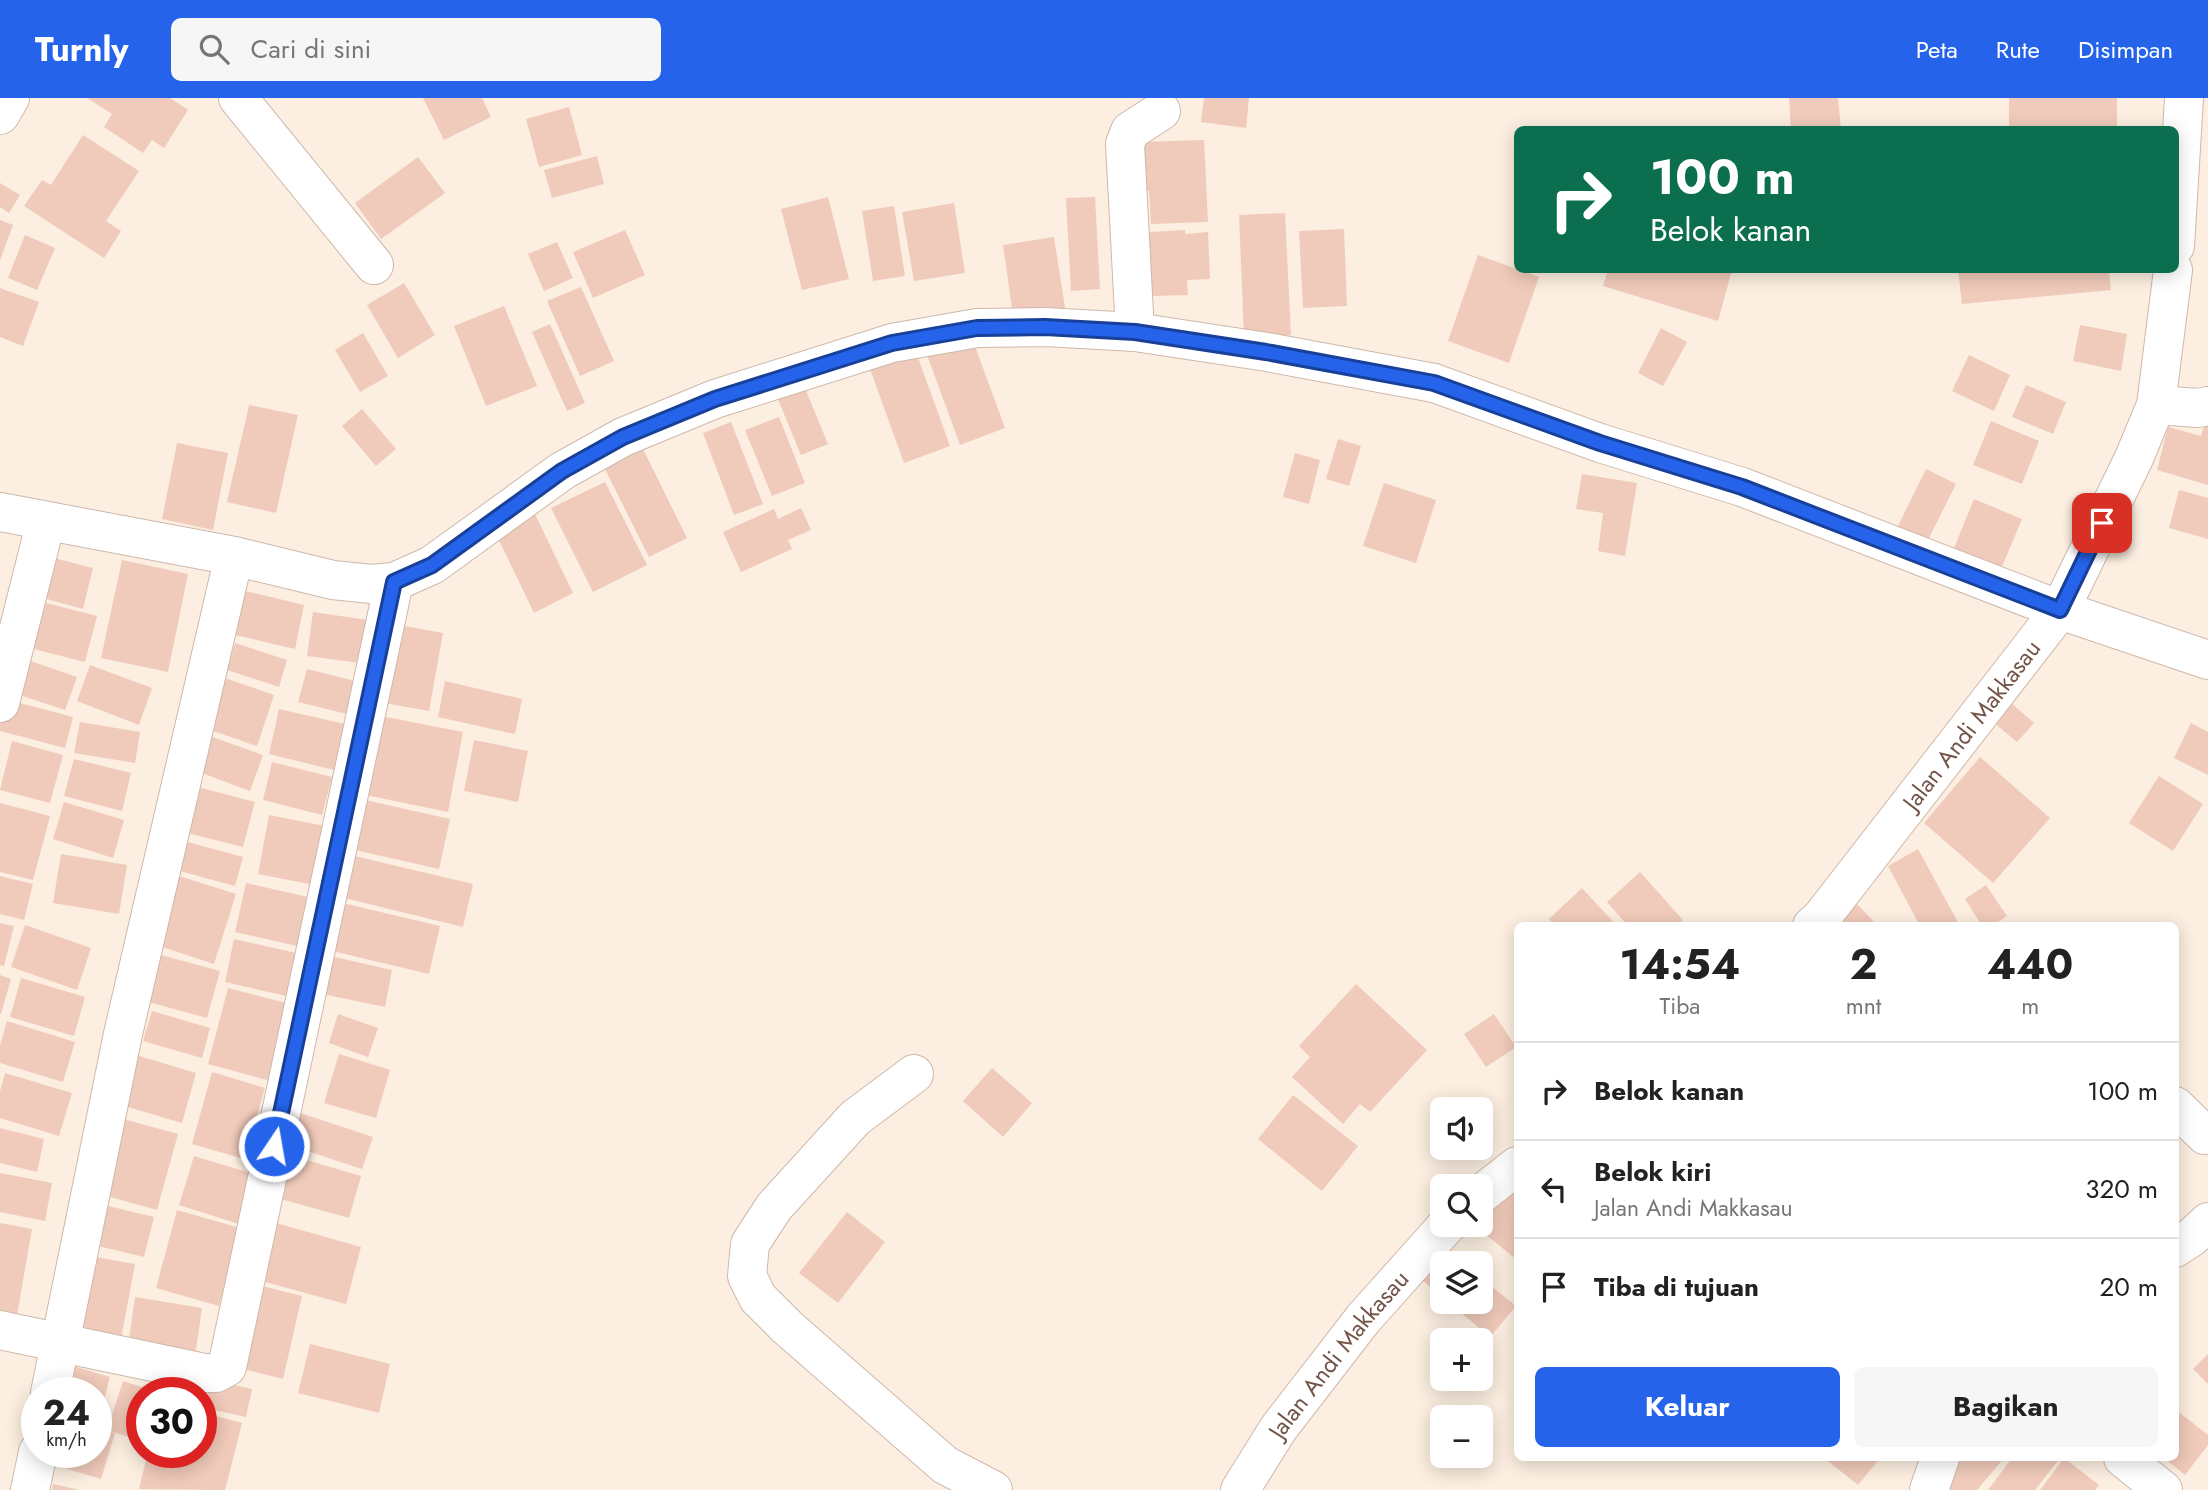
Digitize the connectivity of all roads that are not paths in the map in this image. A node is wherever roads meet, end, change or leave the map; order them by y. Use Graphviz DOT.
graph roads {
  1 [pos="10,98"];
  2 [pos="238,98"];
  3 [pos="2184,98"];
  4 [pos="1161,111"];
  5 [pos="0,115"];
  6 [pos="2179,180"];
  7 [pos="374,265"];
  8 [pos="2173,273"];
  9 [pos="1135,332"];
  10 [pos="2157,405"];
  11 [pos="2208,406"];
  12 [pos="0,512"];
  13 [pos="47,521"];
  14 [pos="234,556"];
  15 [pos="394,582"];
  16 [pos="2060,610"];
  17 [pos="2208,660"];
  18 [pos="1,693"];
  19 [pos="1816,922"];
  20 [pos="914,1074"];
  21 [pos="2179,1110"];
  22 [pos="2207,1135"];
  23 [pos="1514,1168"];
  24 [pos="1493,1185"];
  25 [pos="2208,1222"];
  26 [pos="1436,1237"];
  27 [pos="2179,1245"];
  28 [pos="0,1330"];
  29 [pos="60,1343"];
  30 [pos="53,1377"];
  31 [pos="1939,1461"];
  32 [pos="2127,1461"];
  33 [pos="35,1468"];
  34 [pos="30,1490"];
  35 [pos="993,1490"];
  36 [pos="1240,1490"];
  37 [pos="1929,1490"];
  38 [pos="2163,1490"];
  1 -- 5 [label="street"];
  2 -- 7 [label="street"];
  3 -- 6 [label="street"];
  4 -- 9 [label="street"];
  8 -- 10 [label="street, Jalan Andi Makkasau"];
  9 -- 15 [label="street"];
  9 -- 16 [label="street"];
  10 -- 11 [label="street"];
  10 -- 16 [label="street, Jalan Andi Makkasau"];
  12 -- 13 [label="street"];
  13 -- 14 [label="street"];
  13 -- 18 [label="street"];
  14 -- 15 [label="street"];
  14 -- 29 [label="street"];
  15 -- 29 [label="street"];
  16 -- 17 [label="street"];
  16 -- 19 [label="street, Jalan Andi Makkasau"];
  20 -- 35 [label="street"];
  21 -- 22 [label="street"];
  23 -- 24 [label="street"];
  25 -- 27 [label="street"];
  26 -- 36 [label="street, Jalan Andi Makkasau"];
  28 -- 29 [label="street"];
  29 -- 30 [label="street"];
  31 -- 37 [label="street"];
  32 -- 38 [label="street"];
  33 -- 34 [label="street"];
}
